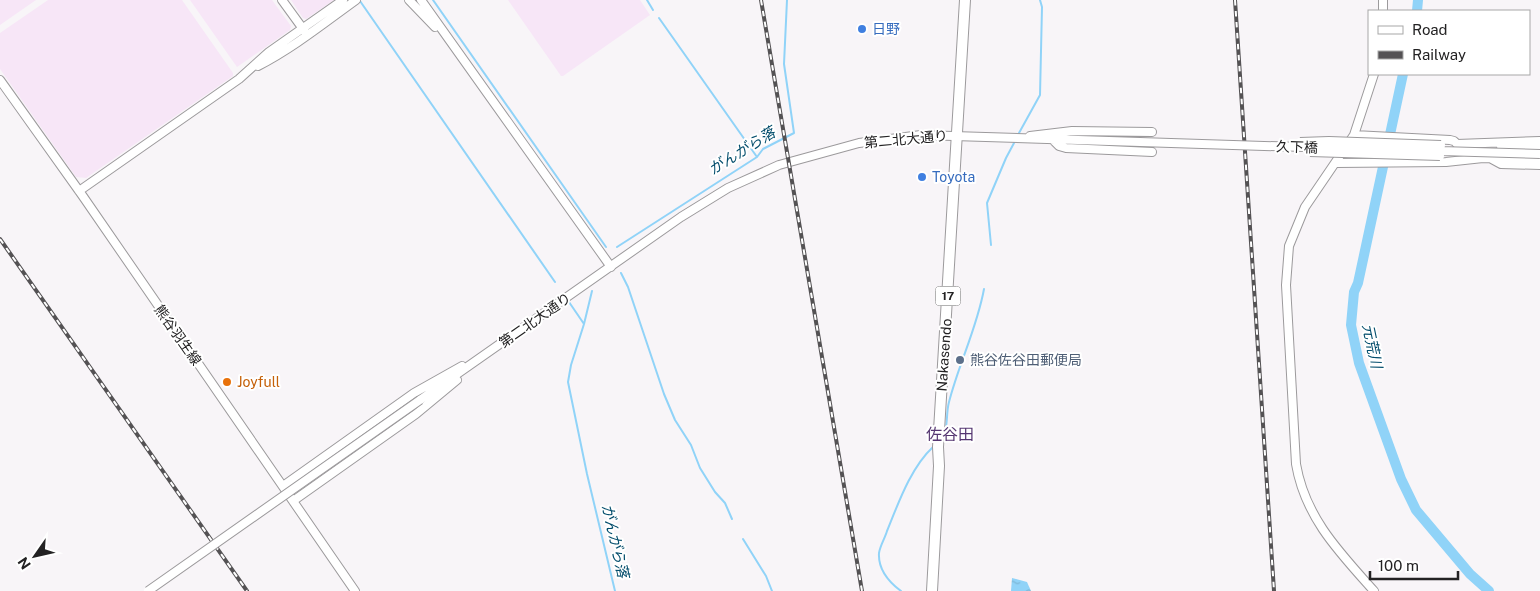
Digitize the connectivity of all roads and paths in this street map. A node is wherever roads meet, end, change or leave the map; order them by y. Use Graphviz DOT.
graph roads {
  1 [pos="282,0"];
  2 [pos="343,0"];
  3 [pos="356,0"];
  4 [pos="409,0"];
  5 [pos="421,0"];
  6 [pos="965,0"];
  7 [pos="305,32"];
  8 [pos="453,44"];
  9 [pos="1374,75"];
  10 [pos="0,80"];
  11 [pos="1152,132"];
  12 [pos="958,135"];
  13 [pos="1354,135"];
  14 [pos="1013,138"];
  15 [pos="1053,140"];
  16 [pos="1540,141"];
  17 [pos="1457,144"];
  18 [pos="1484,144"];
  19 [pos="1233,145"];
  20 [pos="1540,148"];
  21 [pos="1152,152"];
  22 [pos="1540,154"];
  23 [pos="1490,158"];
  24 [pos="1464,159"];
  25 [pos="1540,159"];
  26 [pos="1336,162"];
  27 [pos="1540,165"];
  28 [pos="79,191"];
  29 [pos="610,266"];
  30 [pos="520,330"];
  31 [pos="489,353"];
  32 [pos="282,486"];
  33 [pos="293,501"];
  34 [pos="148,591"];
  35 [pos="355,591"];
  36 [pos="932,591"];
  37 [pos="1374,591"];
  1 -- 7 [label="street"];
  2 -- 7 [label="street"];
  3 -- 7 [label="street"];
  4 -- 8 [label="street"];
  5 -- 8 [label="street"];
  6 -- 12 [label="highway, Nakasendo / 17"];
  7 -- 28 [label="street"];
  8 -- 29 [label="street"];
  9 -- 13 [label="street"];
  10 -- 28 [label="street, 熊谷羽生線"];
  11 -- 14 [label="street"];
  12 -- 14 [label="street, 第二北大通り"];
  12 -- 29 [label="street, 第二北大通り"];
  12 -- 36 [label="highway, Nakasendo / 17"];
  13 -- 17 [label="street"];
  13 -- 26 [label="street"];
  14 -- 15 [label="street, 久下橋"];
  15 -- 19 [label="street, 久下橋"];
  15 -- 21 [label="street"];
  16 -- 18 [label="street"];
  17 -- 18 [label="street"];
  17 -- 19 [label="street, bridge"];
  18 -- 20 [label="street"];
  19 -- 22 [label="street, 久下橋, bridge"];
  19 -- 24 [label="street, bridge"];
  23 -- 24 [label="street"];
  23 -- 25 [label="street"];
  23 -- 27 [label="street"];
  24 -- 26 [label="street"];
  26 -- 37 [label="street"];
  28 -- 32 [label="street, 熊谷羽生線"];
  29 -- 30 [label="street, 第二北大通り"];
  30 -- 31 [label="street, 第二北大通り"];
  30 -- 32 [label="street"];
  31 -- 33 [label="street"];
  31 -- 34 [label="street, 第二北大通り, bridge"];
  32 -- 33 [label="street, 熊谷羽生線"];
  33 -- 35 [label="street, 熊谷羽生線"];
}
